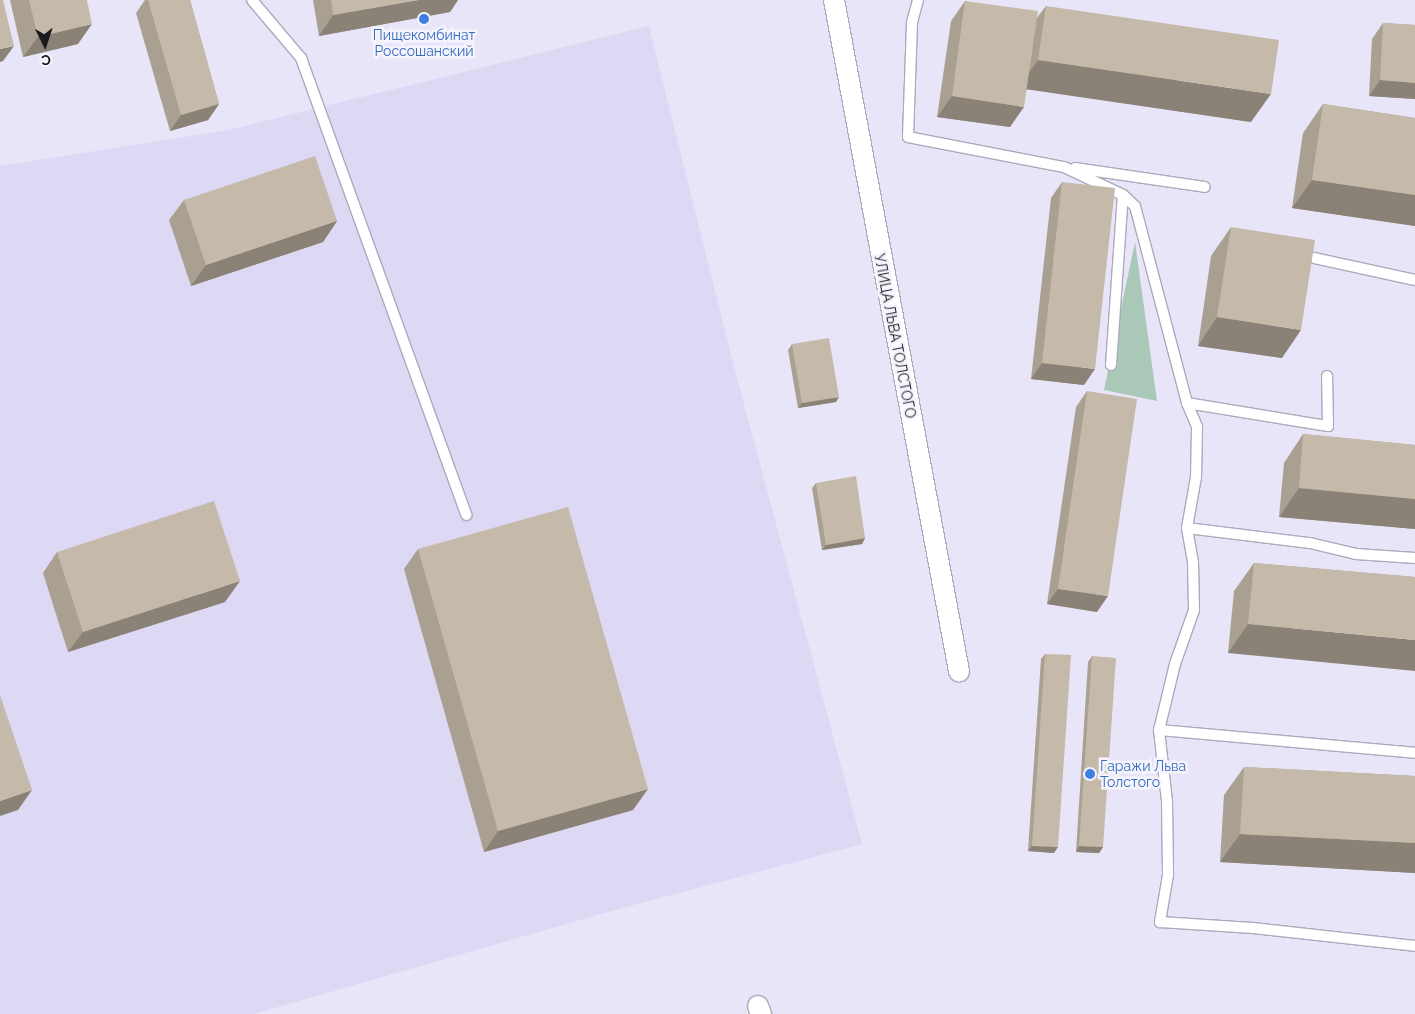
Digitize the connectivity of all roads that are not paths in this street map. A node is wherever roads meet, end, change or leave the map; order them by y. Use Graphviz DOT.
graph roads {
  1 [pos="252,0"];
  2 [pos="834,0"];
  3 [pos="918,0"];
  4 [pos="1064,167"];
  5 [pos="1205,187"];
  6 [pos="1123,195"];
  7 [pos="1314,258"];
  8 [pos="1415,280"];
  9 [pos="1111,365"];
  10 [pos="1327,376"];
  11 [pos="1187,402"];
  12 [pos="466,515"];
  13 [pos="1187,528"];
  14 [pos="1415,558"];
  15 [pos="959,671"];
  16 [pos="1159,730"];
  17 [pos="1415,753"];
  18 [pos="1415,946"];
  1 -- 12 [label="lane"];
  2 -- 15 [label="street, УЛИЦА ЛЬВА ТОЛСТОГО"];
  3 -- 4 [label="lane"];
  4 -- 5 [label="lane"];
  4 -- 6 [label="lane"];
  6 -- 9 [label="lane"];
  6 -- 11 [label="lane"];
  7 -- 8 [label="lane"];
  10 -- 11 [label="lane"];
  11 -- 13 [label="lane"];
  13 -- 14 [label="lane"];
  13 -- 16 [label="lane"];
  16 -- 17 [label="lane"];
  16 -- 18 [label="lane"];
}
